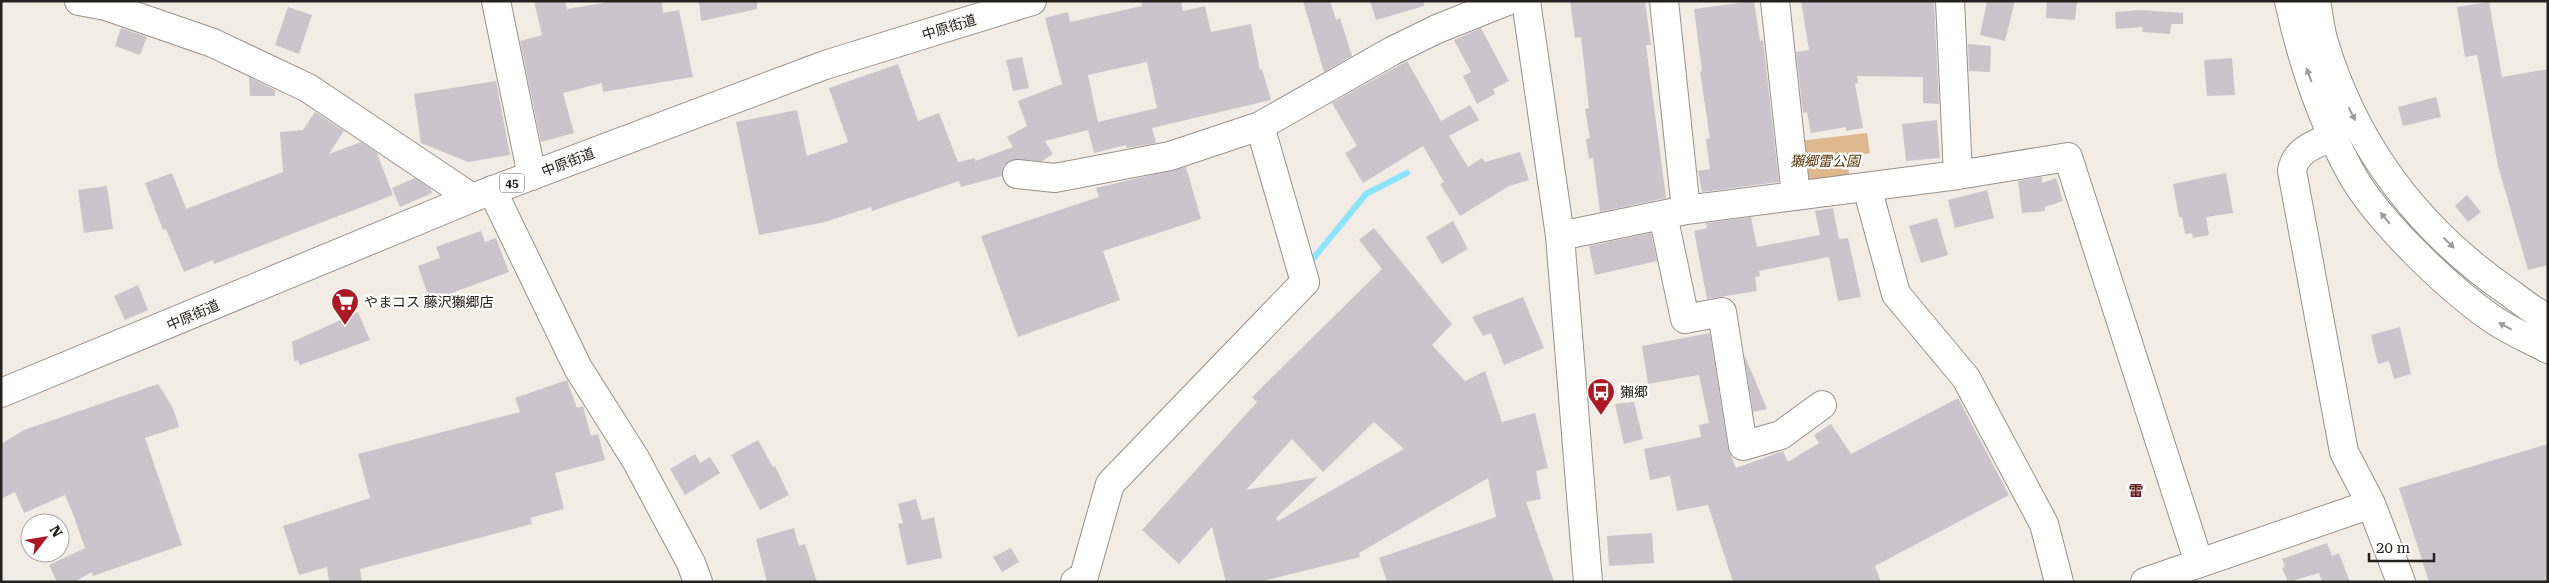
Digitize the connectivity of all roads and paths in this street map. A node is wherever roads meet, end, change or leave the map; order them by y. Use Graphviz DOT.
graph roads {
  1 [pos="79,1"];
  2 [pos="496,1"];
  3 [pos="1032,1"];
  4 [pos="1507,1"];
  5 [pos="1526,1"];
  6 [pos="1664,1"];
  7 [pos="1775,1"];
  8 [pos="1950,1"];
  9 [pos="2289,1"];
  10 [pos="2316,1"];
  11 [pos="1260,126"];
  12 [pos="2333,136"];
  13 [pos="1017,174"];
  14 [pos="1958,175"];
  15 [pos="532,176"];
  16 [pos="1867,187"];
  17 [pos="482,194"];
  18 [pos="1796,196"];
  19 [pos="1674,212"];
  20 [pos="1560,236"];
  21 [pos="2548,319"];
  22 [pos="2548,349"];
  23 [pos="1,393"];
  24 [pos="1822,405"];
  25 [pos="2371,504"];
  26 [pos="2199,563"];
  27 [pos="698,582"];
  28 [pos="1075,582"];
  29 [pos="1588,582"];
  30 [pos="2059,582"];
  31 [pos="2146,582"];
  32 [pos="2401,582"];
  1 -- 17 [label="street"];
  2 -- 15 [label="street"];
  3 -- 15 [label="street, 中原街道 / 45"];
  4 -- 11 [label="street"];
  5 -- 20 [label="street"];
  6 -- 19 [label="street"];
  7 -- 18 [label="street"];
  8 -- 14 [label="street"];
  12 -- 9 [label="street, one-way"];
  10 -- 21 [label="street, one-way"];
  11 -- 13 [label="street"];
  11 -- 28 [label="street"];
  22 -- 12 [label="street, one-way"];
  12 -- 25 [label="street"];
  14 -- 16 [label="street"];
  14 -- 26 [label="street"];
  15 -- 17 [label="street, 中原街道 / 45"];
  16 -- 18 [label="street"];
  16 -- 30 [label="street"];
  17 -- 23 [label="street, 中原街道 / 45"];
  17 -- 27 [label="street"];
  18 -- 19 [label="street"];
  19 -- 20 [label="street"];
  19 -- 24 [label="street"];
  20 -- 29 [label="street"];
  25 -- 26 [label="street"];
  25 -- 32 [label="street"];
  26 -- 31 [label="street"];
}
